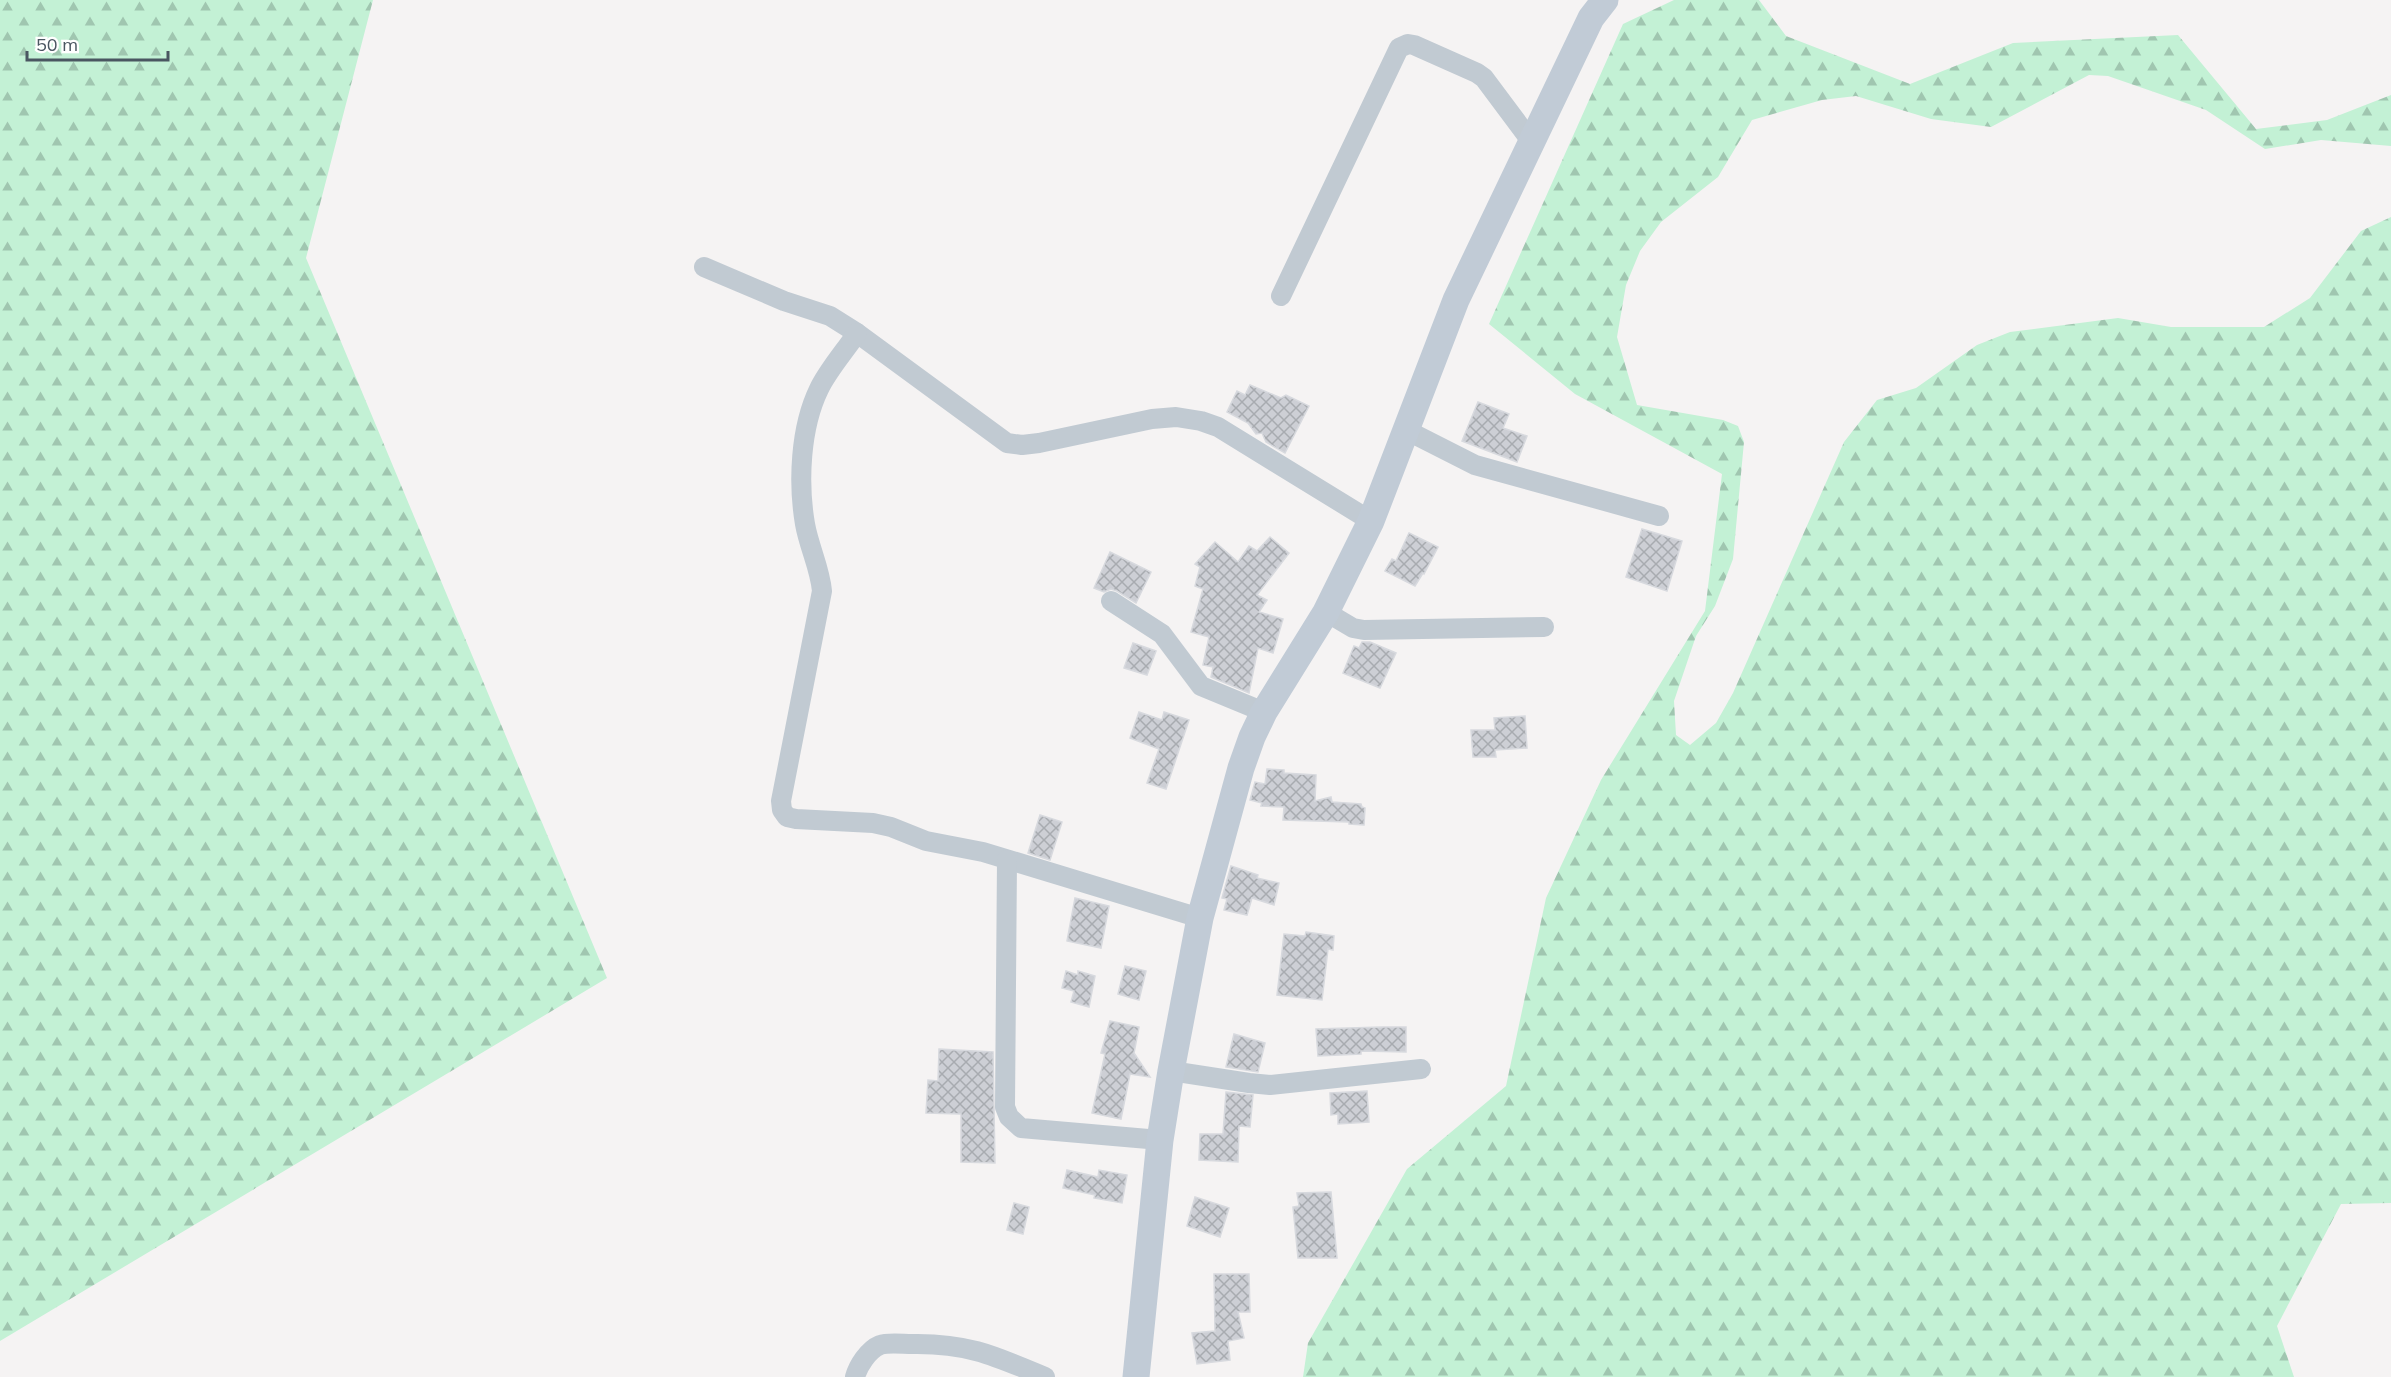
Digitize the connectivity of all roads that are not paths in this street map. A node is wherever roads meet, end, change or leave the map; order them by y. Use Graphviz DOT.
graph roads {
  1 [pos="1605,0"];
  2 [pos="1531,141"];
  3 [pos="704,267"];
  4 [pos="1281,296"];
  5 [pos="857,333"];
  6 [pos="1406,430"];
  7 [pos="1659,516"];
  8 [pos="1371,521"];
  9 [pos="1111,602"];
  10 [pos="1326,612"];
  11 [pos="1545,627"];
  12 [pos="1264,712"];
  13 [pos="1007,860"];
  14 [pos="1200,918"];
  15 [pos="1421,1069"];
  16 [pos="1171,1071"];
  17 [pos="1160,1140"];
  18 [pos="855,1377"];
  19 [pos="1045,1377"];
  20 [pos="1136,1377"];
  1 -- 2 [label="main road"];
  2 -- 4 [label="street"];
  2 -- 6 [label="main road"];
  3 -- 5 [label="street"];
  5 -- 8 [label="street"];
  5 -- 13 [label="street"];
  6 -- 7 [label="street"];
  6 -- 8 [label="main road"];
  8 -- 10 [label="main road"];
  9 -- 12 [label="street"];
  10 -- 11 [label="street"];
  10 -- 12 [label="main road"];
  12 -- 14 [label="main road"];
  13 -- 14 [label="street"];
  13 -- 17 [label="street"];
  14 -- 16 [label="main road"];
  15 -- 16 [label="street"];
  16 -- 17 [label="main road"];
  17 -- 20 [label="main road"];
  18 -- 19 [label="street"];
}
